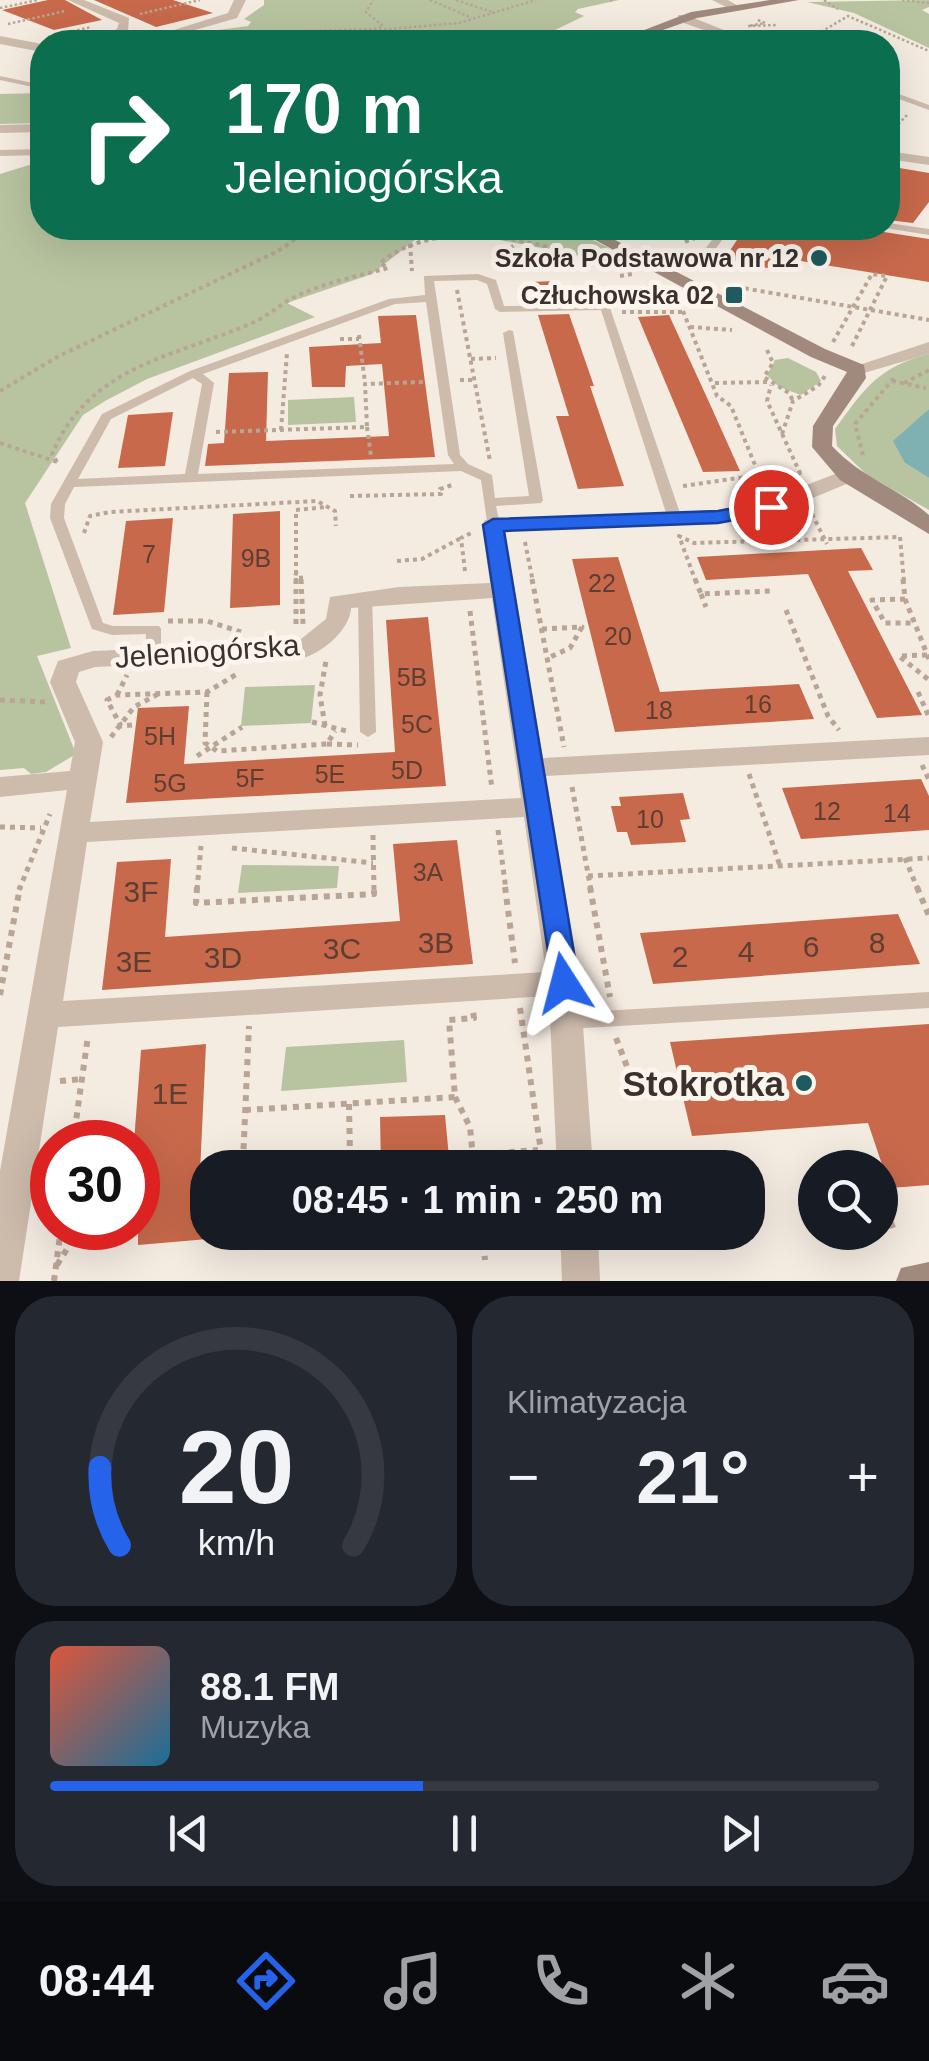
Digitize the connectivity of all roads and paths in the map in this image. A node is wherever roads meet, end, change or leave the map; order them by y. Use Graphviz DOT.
graph roads {
  1 [pos="38,0"];
  2 [pos="74,0"];
  3 [pos="240,0"];
  4 [pos="373,0"];
  5 [pos="430,0"];
  6 [pos="456,0"];
  7 [pos="536,0"];
  8 [pos="718,0"];
  9 [pos="793,0"];
  10 [pos="824,0"];
  11 [pos="902,0"];
  12 [pos="929,2"];
  13 [pos="90,6"];
  14 [pos="734,7"];
  15 [pos="0,8"];
  16 [pos="838,8"];
  17 [pos="498,14"];
  18 [pos="682,18"];
  19 [pos="755,19"];
  20 [pos="475,20"];
  21 [pos="196,25"];
  22 [pos="777,25"];
  23 [pos="0,26"];
  24 [pos="383,28"];
  25 [pos="116,30"];
  26 [pos="180,30"];
  27 [pos="225,30"];
  28 [pos="378,30"];
  29 [pos="395,30"];
  30 [pos="418,30"];
  31 [pos="650,30"];
  32 [pos="715,30"];
  33 [pos="829,30"];
  34 [pos="882,30"];
  35 [pos="900,38"];
  36 [pos="0,40"];
  37 [pos="30,46"];
  38 [pos="929,52"];
  39 [pos="0,78"];
  40 [pos="30,84"];
  41 [pos="900,97"];
  42 [pos="929,108"];
  43 [pos="909,113"];
  44 [pos="900,123"];
  45 [pos="30,128"];
  46 [pos="0,129"];
  47 [pos="900,134"];
  48 [pos="905,134"];
  49 [pos="0,152"];
  50 [pos="30,152"];
  51 [pos="900,157"];
  52 [pos="929,162"];
  53 [pos="900,228"];
  54 [pos="929,232"];
  55 [pos="293,240"];
  56 [pos="428,240"];
  57 [pos="492,240"];
  58 [pos="604,240"];
  59 [pos="717,240"];
  60 [pos="410,244"];
  61 [pos="572,255"];
  62 [pos="704,257"];
  63 [pos="412,266"];
  64 [pos="455,278"];
  65 [pos="659,284"];
  66 [pos="728,286"];
  67 [pos="430,298"];
  68 [pos="614,299"];
  69 [pos="854,307"];
  70 [pos="870,310"];
  71 [pos="684,312"];
  72 [pos="349,317"];
  73 [pos="929,320"];
  74 [pos="846,323"];
  75 [pos="862,326"];
  76 [pos="690,327"];
  77 [pos="509,334"];
  78 [pos="744,334"];
  79 [pos="756,342"];
  80 [pos="833,342"];
  81 [pos="852,346"];
  82 [pos="929,348"];
  83 [pos="767,350"];
  84 [pos="786,354"];
  85 [pos="287,355"];
  86 [pos="471,358"];
  87 [pos="489,358"];
  88 [pos="857,369"];
  89 [pos="929,370"];
  90 [pos="194,373"];
  91 [pos="824,373"];
  92 [pos="897,373"];
  93 [pos="475,380"];
  94 [pos="442,381"];
  95 [pos="892,381"];
  96 [pos="714,383"];
  97 [pos="769,383"];
  98 [pos="904,383"];
  99 [pos="364,384"];
  100 [pos="926,388"];
  101 [pos="0,391"];
  102 [pos="793,400"];
  103 [pos="367,427"];
  104 [pos="281,430"];
  105 [pos="199,433"];
  106 [pos="782,434"];
  107 [pos="0,444"];
  108 [pos="372,458"];
  109 [pos="491,462"];
  110 [pos="872,465"];
  111 [pos="464,467"];
  112 [pos="759,474"];
  113 [pos="449,475"];
  114 [pos="848,475"];
  115 [pos="191,479"];
  116 [pos="70,483"];
  117 [pos="686,487"];
  118 [pos="350,496"];
  119 [pos="328,507"];
  120 [pos="812,514"];
  121 [pos="492,519"];
  122 [pos="675,520"];
  123 [pos="336,526"];
  124 [pos="929,527"];
  125 [pos="767,528"];
  126 [pos="462,538"];
  127 [pos="825,541"];
  128 [pos="774,543"];
  129 [pos="82,546"];
  130 [pos="397,561"];
  131 [pos="294,573"];
  132 [pos="502,590"];
  133 [pos="468,591"];
  134 [pos="770,591"];
  135 [pos="701,594"];
  136 [pos="365,596"];
  137 [pos="905,599"];
  138 [pos="706,607"];
  139 [pos="786,610"];
  140 [pos="296,620"];
  141 [pos="155,622"];
  142 [pos="912,623"];
  143 [pos="332,628"];
  144 [pos="542,629"];
  145 [pos="258,631"];
  146 [pos="152,656"];
  147 [pos="366,657"];
  148 [pos="928,657"];
  149 [pos="326,658"];
  150 [pos="548,658"];
  151 [pos="309,659"];
  152 [pos="246,668"];
  153 [pos="929,680"];
  154 [pos="208,692"];
  155 [pos="918,692"];
  156 [pos="160,693"];
  157 [pos="0,700"];
  158 [pos="71,703"];
  159 [pos="929,717"];
  160 [pos="312,722"];
  161 [pos="132,725"];
  162 [pos="120,726"];
  163 [pos="325,726"];
  164 [pos="242,727"];
  165 [pos="335,731"];
  166 [pos="347,732"];
  167 [pos="368,732"];
  168 [pos="842,734"];
  169 [pos="106,742"];
  170 [pos="209,748"];
  171 [pos="196,756"];
  172 [pos="926,756"];
  173 [pos="568,765"];
  174 [pos="530,768"];
  175 [pos="748,770"];
  176 [pos="84,779"];
  177 [pos="929,780"];
  178 [pos="0,786"];
  179 [pos="536,807"];
  180 [pos="495,809"];
  181 [pos="56,823"];
  182 [pos="0,827"];
  183 [pos="373,846"];
  184 [pos="905,858"];
  185 [pos="929,858"];
  186 [pos="373,863"];
  187 [pos="780,866"];
  188 [pos="588,876"];
  189 [pos="929,916"];
  190 [pos="564,983"];
  191 [pos="512,993"];
  192 [pos="0,995"];
  193 [pos="929,1000"];
  194 [pos="478,1002"];
  195 [pos="250,1003"];
  196 [pos="612,1006"];
  197 [pos="91,1013"];
  198 [pos="45,1016"];
  199 [pos="568,1020"];
  200 [pos="616,1033"];
  201 [pos="631,1077"];
  202 [pos="455,1097"];
  203 [pos="349,1104"];
  204 [pos="245,1110"];
  205 [pos="76,1120"];
  206 [pos="243,1150"];
  207 [pos="350,1150"];
  208 [pos="473,1150"];
  209 [pos="538,1150"];
  210 [pos="574,1150"];
  211 [pos="11,1153"];
  212 [pos="58,1250"];
  213 [pos="66,1250"];
  214 [pos="484,1250"];
  215 [pos="579,1250"];
  216 [pos="485,1260"];
  217 [pos="56,1267"];
  218 [pos="929,1280"];
  219 [pos="0,1281"];
  220 [pos="54,1281"];
  221 [pos="581,1281"];
  222 [pos="916,1281"];
  1 -- 15 [label="path"];
  2 -- 13 [label="street"];
  3 -- 21 [label="street"];
  4 -- 24 [label="path"];
  5 -- 20 [label="path"];
  6 -- 17 [label="path"];
  7 -- 17 [label="path"];
  8 -- 14 [label="street"];
  9 -- 14 [label="street"];
  10 -- 16 [label="path"];
  11 -- 12 [label="path"];
  13 -- 23 [label="path"];
  13 -- 25 [label="street"];
  14 -- 18 [label="street"];
  17 -- 20 [label="path"];
  18 -- 31 [label="street"];
  18 -- 32 [label="street"];
  19 -- 22 [label="path"];
  20 -- 30 [label="path"];
  21 -- 26 [label="street"];
  21 -- 27 [label="path"];
  24 -- 28 [label="path"];
  24 -- 29 [label="path"];
  33 -- 34 [label="path"];
  35 -- 38 [label="path"];
  36 -- 37 [label="street"];
  39 -- 40 [label="lane"];
  41 -- 42 [label="lane"];
  43 -- 44 [label="path"];
  45 -- 46 [label="street"];
  47 -- 48 [label="path"];
  49 -- 50 [label="lane"];
  51 -- 52 [label="street"];
  53 -- 54 [label="lane"];
  55 -- 101 [label="path"];
  56 -- 60 [label="path"];
  57 -- 61 [label="path"];
  58 -- 88 [label="street"];
  59 -- 62 [label="lane"];
  60 -- 63 [label="path"];
  60 -- 107 [label="path"];
  64 -- 67 [label="lane"];
  64 -- 86 [label="path"];
  64 -- 122 [label="lane"];
  65 -- 68 [label="path"];
  66 -- 69 [label="path"];
  67 -- 72 [label="lane"];
  67 -- 94 [label="lane"];
  69 -- 70 [label="path"];
  69 -- 70 [label="path"];
  69 -- 74 [label="path"];
  70 -- 73 [label="path"];
  70 -- 75 [label="path"];
  71 -- 76 [label="path"];
  72 -- 90 [label="lane"];
  72 -- 99 [label="path"];
  74 -- 75 [label="path"];
  74 -- 80 [label="path"];
  75 -- 81 [label="path"];
  76 -- 78 [label="path"];
  76 -- 96 [label="path"];
  77 -- 121 [label="lane"];
  79 -- 83 [label="path"];
  82 -- 88 [label="street"];
  83 -- 84 [label="path"];
  83 -- 97 [label="path"];
  85 -- 104 [label="path"];
  86 -- 87 [label="path"];
  86 -- 93 [label="path"];
  88 -- 114 [label="street"];
  89 -- 98 [label="path"];
  90 -- 105 [label="lane"];
  90 -- 116 [label="lane"];
  91 -- 102 [label="path"];
  92 -- 95 [label="path"];
  93 -- 94 [label="path"];
  93 -- 109 [label="path"];
  94 -- 99 [label="path"];
  94 -- 111 [label="lane"];
  95 -- 98 [label="path"];
  95 -- 110 [label="path"];
  96 -- 97 [label="path"];
  96 -- 112 [label="path"];
  97 -- 102 [label="path"];
  97 -- 106 [label="path"];
  98 -- 100 [label="path"];
  99 -- 103 [label="path"];
  102 -- 106 [label="path"];
  103 -- 104 [label="path"];
  103 -- 108 [label="path"];
  104 -- 105 [label="path"];
  105 -- 115 [label="lane"];
  106 -- 112 [label="path"];
  111 -- 115 [label="lane"];
  111 -- 121 [label="lane"];
  112 -- 117 [label="path"];
  113 -- 118 [label="path"];
  114 -- 122 [label="street"];
  114 -- 124 [label="street"];
  115 -- 116 [label="lane"];
  116 -- 146 [label="lane"];
  119 -- 123 [label="path"];
  119 -- 129 [label="path"];
  119 -- 131 [label="path"];
  120 -- 127 [label="path"];
  121 -- 122 [label="street"];
  121 -- 126 [label="path"];
  121 -- 132 [label="street"];
  121 -- 144 [label="path"];
  125 -- 128 [label="path"];
  126 -- 130 [label="path"];
  126 -- 133 [label="path"];
  127 -- 128 [label="path"];
  127 -- 137 [label="path"];
  128 -- 135 [label="path"];
  131 -- 140 [label="path"];
  131 -- 143 [label="path"];
  132 -- 133 [label="street"];
  132 -- 174 [label="street"];
  133 -- 136 [label="street"];
  133 -- 180 [label="path"];
  134 -- 135 [label="path"];
  135 -- 138 [label="path"];
  136 -- 143 [label="street, Jeleniogórska"];
  136 -- 147 [label="lane"];
  137 -- 142 [label="path"];
  137 -- 142 [label="path"];
  139 -- 168 [label="path"];
  141 -- 145 [label="path"];
  142 -- 148 [label="path"];
  143 -- 146 [label="street, Jeleniogórska"];
  144 -- 150 [label="path"];
  144 -- 150 [label="path"];
  146 -- 158 [label="street, Jeleniogórska"];
  147 -- 149 [label="path"];
  147 -- 167 [label="lane"];
  148 -- 153 [label="path"];
  149 -- 151 [label="path"];
  149 -- 163 [label="path"];
  150 -- 173 [label="path"];
  152 -- 154 [label="path"];
  154 -- 156 [label="path"];
  154 -- 170 [label="path"];
  155 -- 159 [label="path"];
  156 -- 162 [label="path"];
  156 -- 162 [label="path"];
  157 -- 158 [label="path"];
  158 -- 176 [label="street"];
  160 -- 163 [label="path"];
  161 -- 162 [label="path"];
  162 -- 169 [label="path"];
  163 -- 165 [label="path"];
  164 -- 170 [label="path"];
  165 -- 166 [label="path"];
  165 -- 170 [label="path"];
  170 -- 171 [label="path"];
  172 -- 173 [label="street"];
  172 -- 177 [label="path"];
  173 -- 174 [label="street"];
  173 -- 188 [label="path"];
  174 -- 179 [label="street"];
  175 -- 187 [label="path"];
  176 -- 178 [label="street"];
  176 -- 181 [label="street"];
  179 -- 180 [label="street"];
  179 -- 190 [label="street"];
  180 -- 181 [label="street"];
  180 -- 191 [label="path"];
  181 -- 182 [label="path"];
  181 -- 192 [label="path"];
  181 -- 198 [label="street"];
  183 -- 186 [label="path"];
  184 -- 185 [label="path"];
  184 -- 187 [label="path"];
  184 -- 189 [label="path"];
  186 -- 186 [label="path"];
  187 -- 188 [label="path"];
  188 -- 196 [label="path"];
  190 -- 191 [label="street"];
  190 -- 199 [label="street"];
  191 -- 195 [label="street"];
  191 -- 209 [label="path"];
  193 -- 199 [label="lane"];
  194 -- 202 [label="path"];
  195 -- 197 [label="street"];
  195 -- 204 [label="path"];
  197 -- 198 [label="street"];
  197 -- 205 [label="path"];
  198 -- 211 [label="street"];
  199 -- 210 [label="street"];
  200 -- 201 [label="path"];
  202 -- 203 [label="path"];
  202 -- 208 [label="path"];
  203 -- 204 [label="path"];
  203 -- 207 [label="path"];
  204 -- 206 [label="path"];
  211 -- 219 [label="street"];
  212 -- 217 [label="path"];
  213 -- 217 [label="path"];
  214 -- 216 [label="path"];
  215 -- 221 [label="street"];
  217 -- 220 [label="path"];
  218 -- 222 [label="street"];
}
